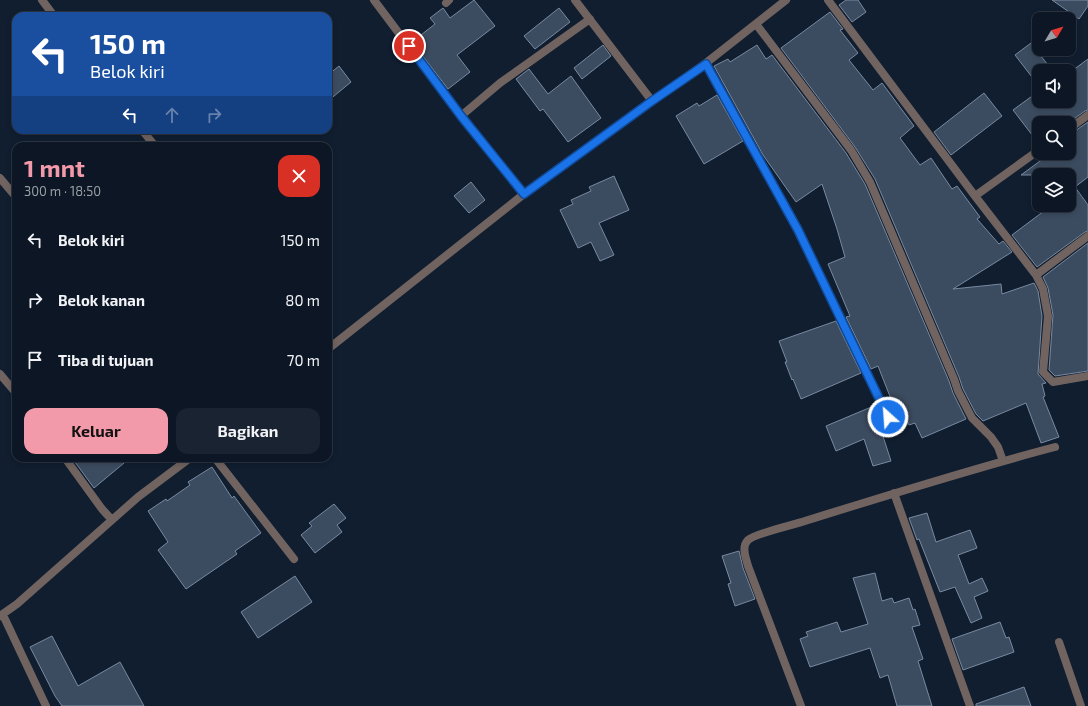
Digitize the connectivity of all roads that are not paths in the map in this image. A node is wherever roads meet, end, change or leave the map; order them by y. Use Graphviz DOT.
graph roads {
  1 [pos="42,0"];
  2 [pos="374,0"];
  3 [pos="575,0"];
  4 [pos="786,0"];
  5 [pos="828,0"];
  6 [pos="51,12"];
  7 [pos="590,19"];
  8 [pos="756,24"];
  9 [pos="706,64"];
  10 [pos="652,101"];
  11 [pos="1088,115"];
  12 [pos="461,116"];
  13 [pos="1076,124"];
  14 [pos="145,134"];
  15 [pos="152,142"];
  16 [pos="1032,155"];
  17 [pos="0,178"];
  18 [pos="12,192"];
  19 [pos="524,194"];
  20 [pos="975,196"];
  21 [pos="1088,236"];
  22 [pos="1036,275"];
  23 [pos="332,346"];
  24 [pos="0,374"];
  25 [pos="1088,376"];
  26 [pos="12,388"];
  27 [pos="888,417"];
  28 [pos="1055,447"];
  29 [pos="1003,460"];
  30 [pos="68,462"];
  31 [pos="185,462"];
  32 [pos="218,462"];
  33 [pos="894,494"];
  34 [pos="112,520"];
  35 [pos="294,559"];
  36 [pos="2,616"];
  37 [pos="1059,642"];
  38 [pos="46,706"];
  39 [pos="801,706"];
  40 [pos="970,706"];
  41 [pos="1082,706"];
  1 -- 6 [label="street"];
  2 -- 12 [label="street"];
  3 -- 7 [label="street"];
  4 -- 8 [label="street"];
  5 -- 20 [label="street"];
  7 -- 10 [label="street"];
  7 -- 12 [label="street"];
  8 -- 9 [label="street"];
  8 -- 29 [label="street"];
  9 -- 10 [label="street"];
  9 -- 27 [label="street"];
  10 -- 19 [label="street"];
  11 -- 13 [label="street"];
  12 -- 19 [label="street"];
  14 -- 15 [label="street"];
  16 -- 20 [label="street"];
  17 -- 18 [label="street"];
  19 -- 23 [label="street"];
  20 -- 22 [label="street"];
  21 -- 22 [label="street"];
  22 -- 25 [label="street"];
  24 -- 26 [label="street"];
  28 -- 29 [label="street"];
  29 -- 33 [label="street"];
  30 -- 34 [label="street"];
  31 -- 34 [label="street"];
  32 -- 35 [label="street"];
  33 -- 39 [label="street"];
  33 -- 40 [label="street"];
  34 -- 36 [label="street"];
  36 -- 38 [label="street"];
  37 -- 41 [label="street"];
}
